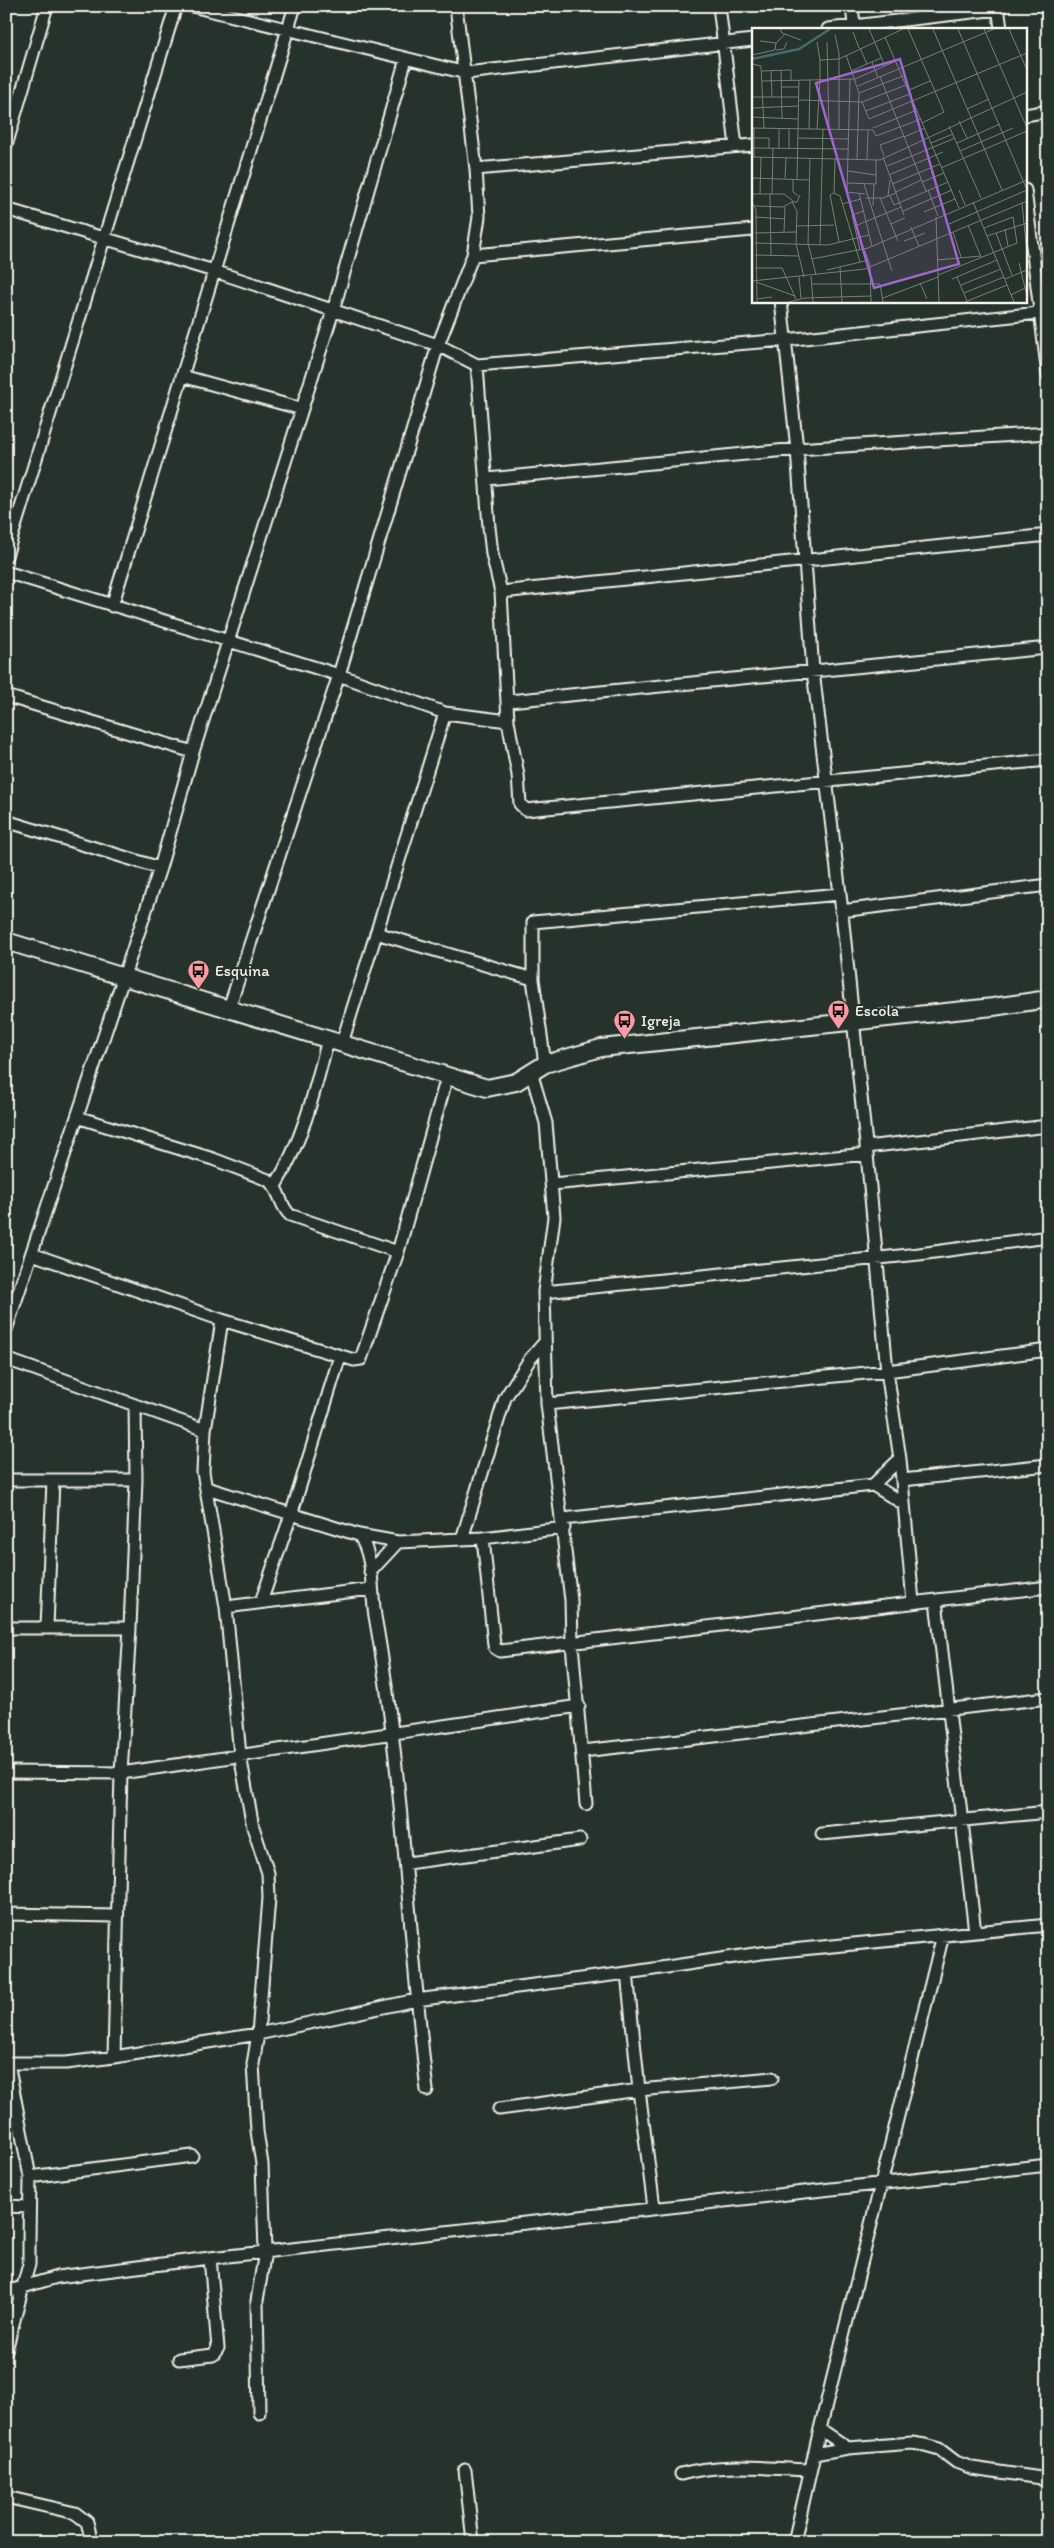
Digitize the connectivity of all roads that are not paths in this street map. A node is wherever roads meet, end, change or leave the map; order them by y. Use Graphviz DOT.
graph roads {
  1 [pos="47,6"];
  2 [pos="176,6"];
  3 [pos="192,6"];
  4 [pos="295,6"];
  5 [pos="456,6"];
  6 [pos="719,6"];
  7 [pos="852,6"];
  8 [pos="998,8"];
  9 [pos="854,25"];
  10 [pos="834,28"];
  11 [pos="1001,28"];
  12 [pos="289,30"];
  13 [pos="752,40"];
  14 [pos="724,44"];
  15 [pos="406,59"];
  16 [pos="466,73"];
  17 [pos="1048,111"];
  18 [pos="1026,115"];
  19 [pos="752,145"];
  20 [pos="6,146"];
  21 [pos="736,146"];
  22 [pos="476,169"];
  23 [pos="1026,205"];
  24 [pos="6,209"];
  25 [pos="752,230"];
  26 [pos="104,237"];
  27 [pos="473,255"];
  28 [pos="214,271"];
  29 [pos="781,302"];
  30 [pos="333,311"];
  31 [pos="1039,313"];
  32 [pos="785,340"];
  33 [pos="438,345"];
  34 [pos="477,365"];
  35 [pos="1048,375"];
  36 [pos="182,376"];
  37 [pos="302,410"];
  38 [pos="1048,434"];
  39 [pos="797,449"];
  40 [pos="487,479"];
  41 [pos="1048,535"];
  42 [pos="6,556"];
  43 [pos="803,559"];
  44 [pos="6,572"];
  45 [pos="501,592"];
  46 [pos="112,606"];
  47 [pos="228,642"];
  48 [pos="1048,648"];
  49 [pos="813,670"];
  50 [pos="339,675"];
  51 [pos="6,696"];
  52 [pos="509,701"];
  53 [pos="446,713"];
  54 [pos="508,721"];
  55 [pos="193,752"];
  56 [pos="1048,760"];
  57 [pos="826,781"];
  58 [pos="6,822"];
  59 [pos="160,868"];
  60 [pos="1048,884"];
  61 [pos="840,894"];
  62 [pos="841,911"];
  63 [pos="376,933"];
  64 [pos="6,941"];
  65 [pos="123,977"];
  66 [pos="533,979"];
  67 [pos="1048,999"];
  68 [pos="229,1008"];
  69 [pos="852,1020"];
  70 [pos="335,1041"];
  71 [pos="545,1064"];
  72 [pos="532,1075"];
  73 [pos="447,1077"];
  74 [pos="77,1117"];
  75 [pos="1048,1126"];
  76 [pos="867,1150"];
  77 [pos="552,1184"];
  78 [pos="275,1186"];
  79 [pos="1048,1237"];
  80 [pos="398,1252"];
  81 [pos="32,1254"];
  82 [pos="876,1258"];
  83 [pos="544,1292"];
  84 [pos="222,1320"];
  85 [pos="6,1330"];
  86 [pos="545,1342"];
  87 [pos="1048,1350"];
  88 [pos="340,1356"];
  89 [pos="6,1359"];
  90 [pos="886,1371"];
  91 [pos="547,1404"];
  92 [pos="134,1405"];
  93 [pos="205,1430"];
  94 [pos="900,1459"];
  95 [pos="1048,1465"];
  96 [pos="6,1480"];
  97 [pos="53,1480"];
  98 [pos="136,1480"];
  99 [pos="902,1480"];
  100 [pos="873,1485"];
  101 [pos="207,1488"];
  102 [pos="904,1504"];
  103 [pos="292,1512"];
  104 [pos="563,1524"];
  105 [pos="359,1535"];
  106 [pos="483,1538"];
  107 [pos="462,1539"];
  108 [pos="398,1542"];
  109 [pos="370,1572"];
  110 [pos="1048,1587"];
  111 [pos="371,1589"];
  112 [pos="936,1601"];
  113 [pos="261,1602"];
  114 [pos="913,1602"];
  115 [pos="226,1607"];
  116 [pos="47,1627"];
  117 [pos="6,1628"];
  118 [pos="130,1628"];
  119 [pos="572,1644"];
  120 [pos="1048,1698"];
  121 [pos="579,1706"];
  122 [pos="949,1710"];
  123 [pos="391,1733"];
  124 [pos="583,1751"];
  125 [pos="240,1755"];
  126 [pos="6,1772"];
  127 [pos="121,1773"];
  128 [pos="586,1804"];
  129 [pos="1048,1812"];
  130 [pos="963,1822"];
  131 [pos="822,1834"];
  132 [pos="580,1840"];
  133 [pos="407,1864"];
  134 [pos="6,1914"];
  135 [pos="116,1916"];
  136 [pos="1048,1925"];
  137 [pos="975,1932"];
  138 [pos="944,1935"];
  139 [pos="627,1973"];
  140 [pos="416,2000"];
  141 [pos="258,2034"];
  142 [pos="114,2057"];
  143 [pos="7,2063"];
  144 [pos="772,2078"];
  145 [pos="427,2090"];
  146 [pos="640,2090"];
  147 [pos="499,2109"];
  148 [pos="192,2156"];
  149 [pos="1048,2165"];
  150 [pos="30,2177"];
  151 [pos="881,2184"];
  152 [pos="6,2206"];
  153 [pos="29,2207"];
  154 [pos="654,2208"];
  155 [pos="265,2251"];
  156 [pos="210,2258"];
  157 [pos="23,2288"];
  158 [pos="6,2292"];
  159 [pos="6,2350"];
  160 [pos="179,2359"];
  161 [pos="259,2413"];
  162 [pos="820,2429"];
  163 [pos="848,2448"];
  164 [pos="814,2454"];
  165 [pos="465,2470"];
  166 [pos="810,2470"];
  167 [pos="681,2474"];
  168 [pos="1048,2479"];
  169 [pos="6,2497"];
  170 [pos="92,2542"];
  171 [pos="473,2542"];
  172 [pos="794,2542"];
  1 -- 20 [label="street"];
  2 -- 26 [label="street"];
  3 -- 12 [label="street"];
  4 -- 12 [label="street"];
  5 -- 16 [label="street"];
  6 -- 14 [label="street"];
  7 -- 9 [label="street"];
  8 -- 9 [label="street"];
  8 -- 11 [label="street"];
  9 -- 10 [label="street"];
  12 -- 15 [label="street"];
  12 -- 28 [label="street"];
  13 -- 14 [label="street"];
  14 -- 16 [label="street"];
  14 -- 21 [label="street"];
  15 -- 16 [label="street"];
  15 -- 30 [label="street"];
  16 -- 22 [label="street"];
  17 -- 18 [label="street"];
  19 -- 21 [label="street"];
  21 -- 22 [label="street"];
  22 -- 27 [label="street"];
  23 -- 31 [label="street"];
  24 -- 26 [label="street"];
  25 -- 27 [label="street"];
  26 -- 28 [label="street"];
  26 -- 42 [label="street"];
  27 -- 33 [label="street"];
  28 -- 30 [label="street"];
  28 -- 36 [label="street"];
  29 -- 32 [label="street"];
  30 -- 33 [label="street"];
  30 -- 37 [label="street"];
  31 -- 32 [label="street"];
  31 -- 35 [label="street"];
  32 -- 34 [label="street"];
  32 -- 39 [label="street"];
  33 -- 34 [label="street"];
  33 -- 50 [label="street"];
  34 -- 40 [label="street"];
  36 -- 37 [label="street"];
  36 -- 46 [label="street"];
  37 -- 47 [label="street"];
  38 -- 39 [label="street"];
  39 -- 40 [label="street"];
  39 -- 43 [label="street"];
  40 -- 45 [label="street"];
  41 -- 43 [label="street"];
  43 -- 45 [label="street"];
  43 -- 49 [label="street"];
  44 -- 46 [label="street"];
  45 -- 52 [label="street"];
  46 -- 47 [label="street"];
  47 -- 50 [label="street"];
  47 -- 55 [label="street"];
  48 -- 49 [label="street"];
  49 -- 52 [label="street"];
  49 -- 57 [label="street"];
  50 -- 53 [label="street"];
  50 -- 68 [label="street"];
  51 -- 55 [label="street"];
  52 -- 54 [label="street"];
  53 -- 54 [label="street"];
  53 -- 63 [label="street"];
  54 -- 57 [label="street"];
  55 -- 59 [label="street"];
  56 -- 57 [label="street"];
  57 -- 61 [label="street"];
  58 -- 59 [label="street"];
  59 -- 65 [label="street"];
  60 -- 62 [label="street"];
  61 -- 62 [label="street"];
  61 -- 66 [label="street"];
  62 -- 69 [label="street"];
  63 -- 66 [label="street"];
  63 -- 70 [label="street"];
  64 -- 65 [label="street"];
  65 -- 68 [label="street"];
  65 -- 74 [label="street"];
  66 -- 71 [label="street"];
  67 -- 69 [label="street"];
  68 -- 70 [label="street"];
  69 -- 71 [label="street"];
  69 -- 76 [label="street"];
  70 -- 73 [label="street"];
  70 -- 78 [label="street"];
  71 -- 72 [label="street"];
  72 -- 73 [label="street"];
  72 -- 77 [label="street"];
  73 -- 80 [label="street"];
  74 -- 78 [label="street"];
  74 -- 81 [label="street"];
  75 -- 76 [label="street"];
  76 -- 77 [label="street"];
  76 -- 82 [label="street"];
  77 -- 83 [label="street"];
  78 -- 80 [label="street"];
  79 -- 82 [label="street"];
  80 -- 88 [label="street"];
  81 -- 84 [label="street"];
  81 -- 85 [label="street"];
  82 -- 83 [label="street"];
  82 -- 90 [label="street"];
  83 -- 86 [label="street"];
  84 -- 88 [label="street"];
  84 -- 93 [label="street"];
  86 -- 91 [label="street"];
  86 -- 107 [label="street"];
  87 -- 90 [label="street"];
  88 -- 103 [label="street"];
  89 -- 92 [label="street"];
  90 -- 91 [label="street"];
  90 -- 94 [label="street"];
  91 -- 104 [label="street"];
  92 -- 93 [label="street"];
  92 -- 98 [label="street"];
  93 -- 101 [label="street"];
  94 -- 99 [label="street"];
  94 -- 100 [label="street"];
  95 -- 99 [label="street"];
  96 -- 97 [label="street"];
  97 -- 98 [label="street"];
  97 -- 116 [label="street"];
  98 -- 118 [label="street"];
  99 -- 102 [label="street"];
  100 -- 102 [label="street"];
  100 -- 104 [label="street"];
  101 -- 103 [label="street"];
  101 -- 115 [label="street"];
  102 -- 114 [label="street"];
  103 -- 105 [label="street"];
  103 -- 113 [label="street"];
  104 -- 106 [label="street"];
  104 -- 119 [label="street"];
  105 -- 108 [label="street"];
  105 -- 109 [label="street"];
  106 -- 107 [label="street"];
  106 -- 119 [label="street"];
  107 -- 108 [label="street"];
  108 -- 109 [label="street"];
  109 -- 111 [label="street"];
  110 -- 112 [label="street"];
  111 -- 113 [label="street"];
  111 -- 123 [label="street"];
  112 -- 114 [label="street"];
  112 -- 122 [label="street"];
  113 -- 115 [label="street"];
  114 -- 119 [label="street"];
  115 -- 125 [label="street"];
  116 -- 117 [label="street"];
  116 -- 118 [label="street"];
  118 -- 127 [label="street"];
  119 -- 121 [label="street"];
  120 -- 122 [label="street"];
  121 -- 123 [label="street"];
  121 -- 124 [label="street"];
  122 -- 124 [label="street"];
  122 -- 130 [label="street"];
  123 -- 125 [label="street"];
  123 -- 133 [label="street"];
  124 -- 128 [label="street"];
  125 -- 127 [label="street"];
  125 -- 141 [label="street"];
  126 -- 127 [label="street"];
  127 -- 135 [label="street"];
  129 -- 130 [label="street"];
  130 -- 131 [label="street"];
  130 -- 137 [label="street"];
  132 -- 133 [label="street"];
  133 -- 140 [label="street"];
  134 -- 135 [label="street"];
  135 -- 142 [label="street"];
  136 -- 137 [label="street"];
  137 -- 138 [label="street"];
  138 -- 139 [label="street"];
  138 -- 151 [label="street"];
  139 -- 140 [label="street"];
  139 -- 146 [label="street"];
  140 -- 141 [label="street"];
  140 -- 145 [label="street"];
  141 -- 142 [label="street"];
  141 -- 155 [label="street"];
  142 -- 143 [label="street"];
  143 -- 150 [label="street"];
  144 -- 146 [label="street"];
  146 -- 147 [label="street"];
  146 -- 154 [label="street"];
  148 -- 150 [label="street"];
  149 -- 151 [label="street"];
  150 -- 153 [label="street"];
  151 -- 154 [label="street"];
  151 -- 162 [label="street"];
  152 -- 153 [label="street"];
  153 -- 157 [label="street"];
  154 -- 155 [label="street"];
  155 -- 156 [label="street"];
  155 -- 161 [label="street"];
  156 -- 157 [label="street"];
  156 -- 160 [label="street"];
  157 -- 158 [label="street"];
  157 -- 159 [label="street"];
  162 -- 163 [label="street"];
  162 -- 164 [label="street"];
  163 -- 164 [label="street"];
  163 -- 168 [label="street"];
  164 -- 166 [label="street"];
  165 -- 171 [label="street"];
  166 -- 167 [label="street"];
  166 -- 172 [label="street"];
  169 -- 170 [label="street"];
}
